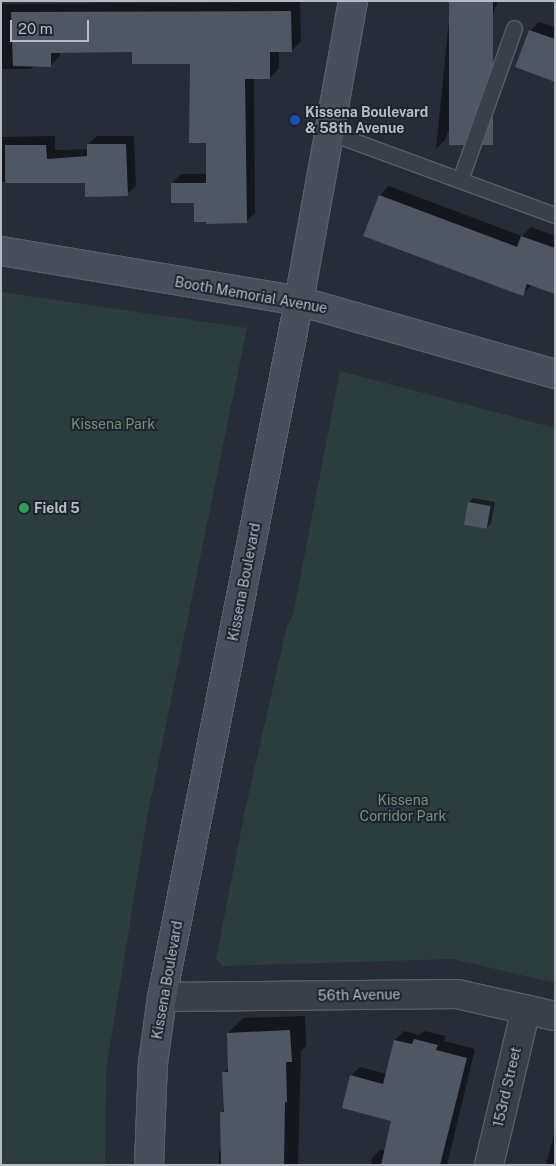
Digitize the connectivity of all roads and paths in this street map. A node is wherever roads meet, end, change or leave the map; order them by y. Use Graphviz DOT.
graph roads {
  1 [pos="353,1"];
  2 [pos="514,28"];
  3 [pos="330,132"];
  4 [pos="460,180"];
  5 [pos="555,215"];
  6 [pos="1,252"];
  7 [pos="299,301"];
  8 [pos="555,374"];
  9 [pos="162,997"];
  10 [pos="526,1009"];
  11 [pos="555,1016"];
  12 [pos="149,1165"];
  13 [pos="489,1165"];
  1 -- 3 [label="main road, Kissena Boulevard"];
  2 -- 4 [label="lane"];
  3 -- 4 [label="lane"];
  3 -- 7 [label="main road, Kissena Boulevard"];
  4 -- 5 [label="lane"];
  6 -- 7 [label="main road, Booth Memorial Avenue"];
  7 -- 8 [label="main road, Booth Memorial Avenue"];
  7 -- 9 [label="main road, Kissena Boulevard"];
  9 -- 10 [label="street, 56th Avenue"];
  9 -- 12 [label="main road, Kissena Boulevard"];
  10 -- 11 [label="street, 56th Avenue"];
  10 -- 13 [label="street, 153rd Street"];
}
